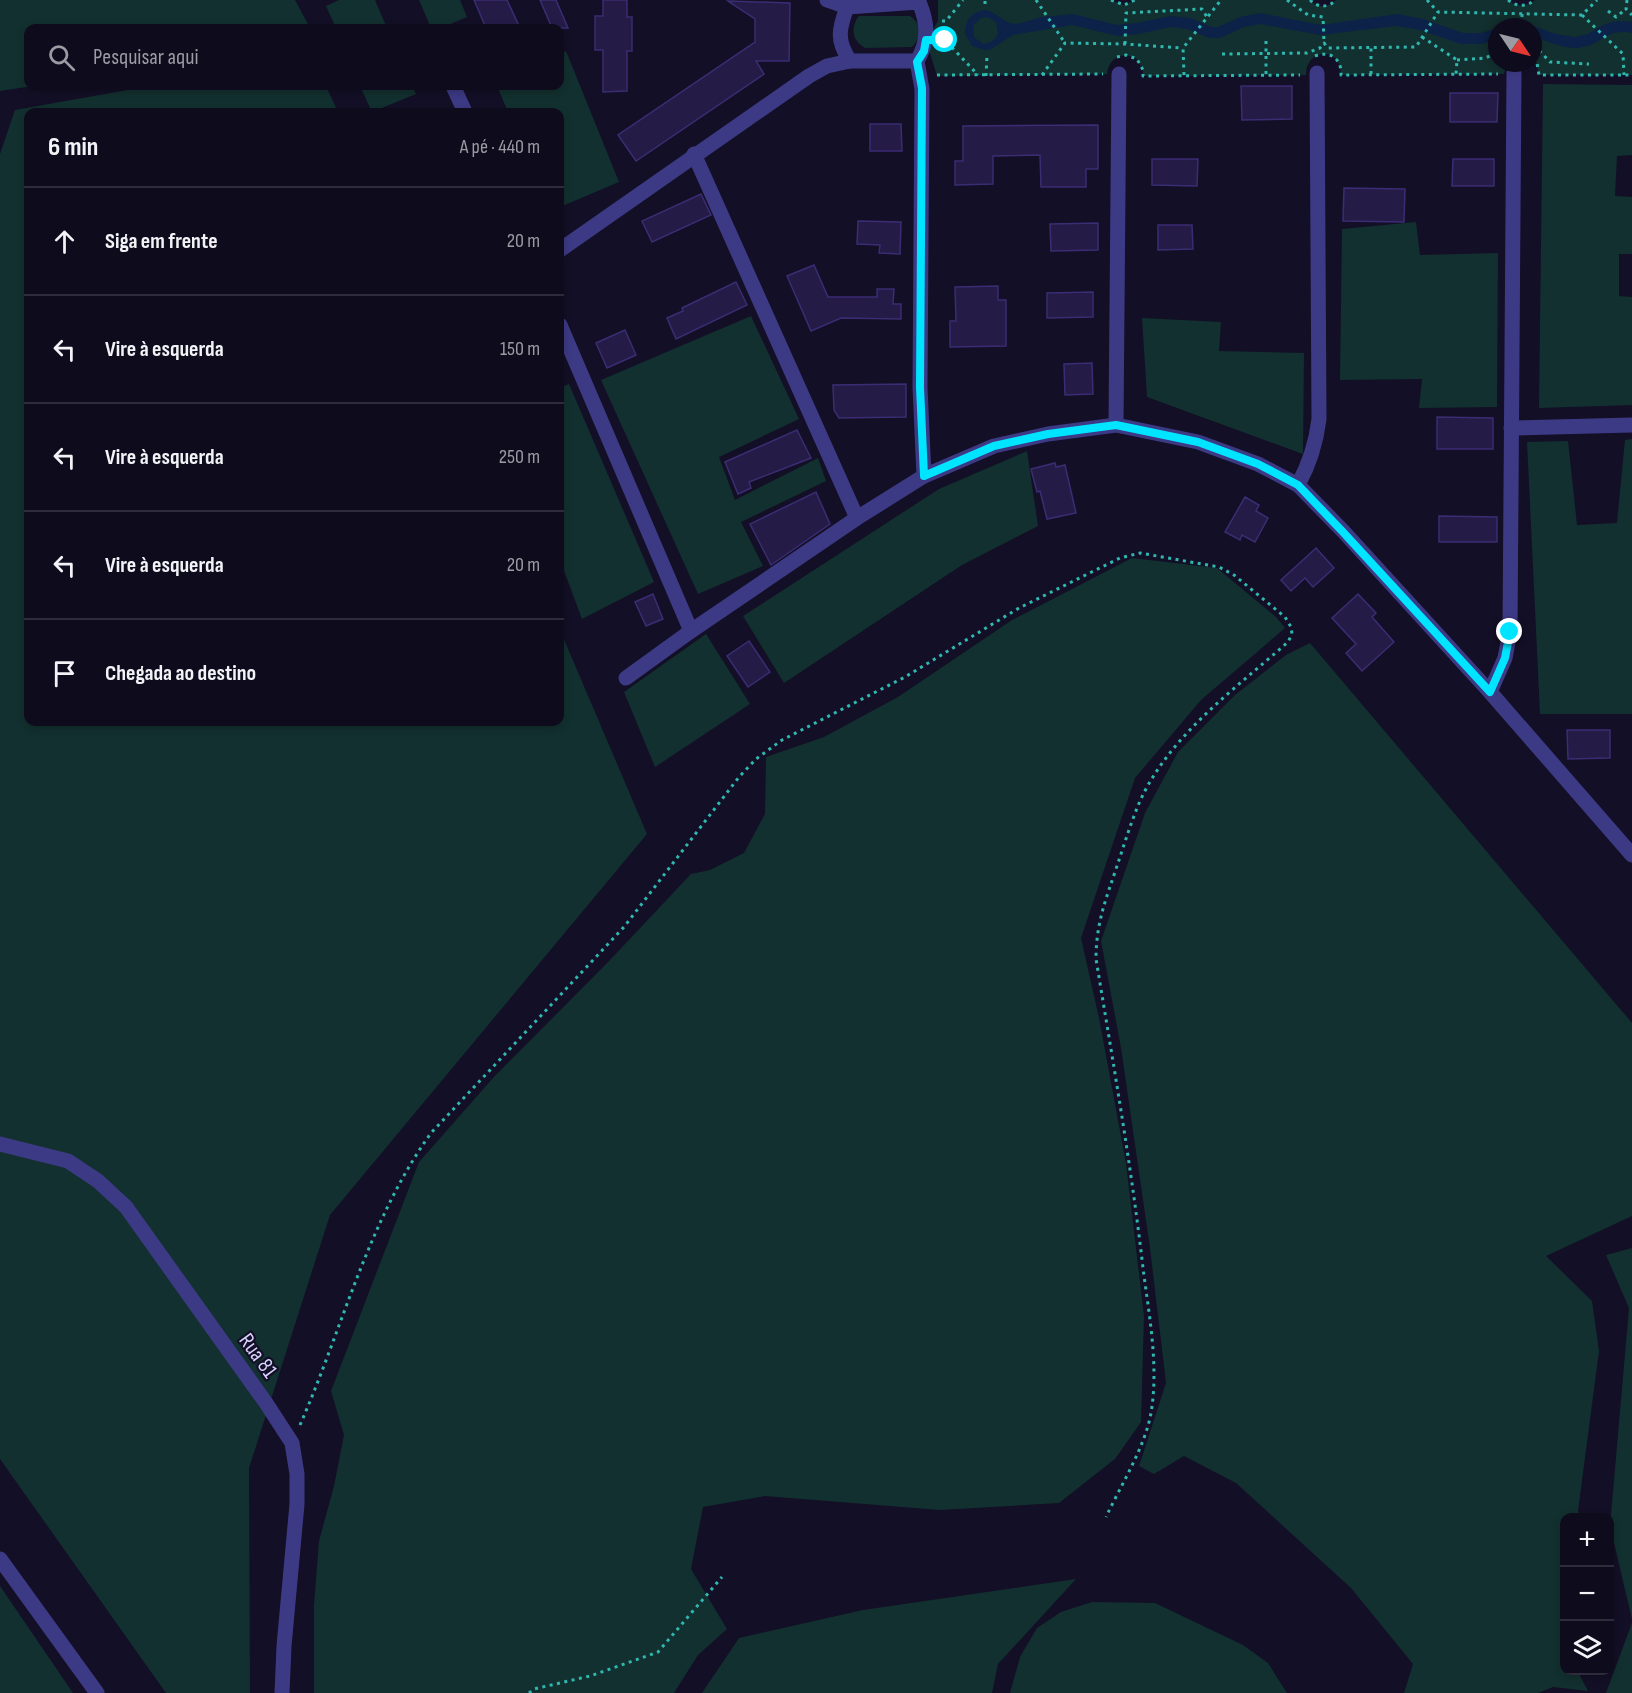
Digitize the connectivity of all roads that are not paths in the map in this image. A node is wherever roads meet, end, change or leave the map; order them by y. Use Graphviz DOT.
graph roads {
  1 [pos="827,0"];
  2 [pos="919,1"];
  3 [pos="847,7"];
  4 [pos="849,61"];
  5 [pos="917,62"];
  6 [pos="1312,69"];
  7 [pos="1113,71"];
  8 [pos="1509,73"];
  9 [pos="455,90"];
  10 [pos="463,108"];
  11 [pos="694,154"];
  12 [pos="564,247"];
  13 [pos="564,334"];
  14 [pos="1116,425"];
  15 [pos="1632,425"];
  16 [pos="1511,428"];
  17 [pos="924,476"];
  18 [pos="1298,485"];
  19 [pos="857,518"];
  20 [pos="691,631"];
  21 [pos="626,678"];
  22 [pos="1490,692"];
  23 [pos="1632,855"];
  24 [pos="0,1144"];
  25 [pos="0,1559"];
  26 [pos="97,1693"];
  27 [pos="282,1693"];
  1 -- 3 [label="street"];
  2 -- 3 [label="street"];
  2 -- 5 [label="street"];
  3 -- 4 [label="street"];
  4 -- 5 [label="street"];
  4 -- 11 [label="street"];
  5 -- 17 [label="street"];
  6 -- 18 [label="street"];
  7 -- 14 [label="street"];
  8 -- 16 [label="street"];
  9 -- 10 [label="street"];
  11 -- 12 [label="street"];
  11 -- 19 [label="street"];
  13 -- 20 [label="street"];
  14 -- 17 [label="street"];
  14 -- 18 [label="street"];
  15 -- 16 [label="street"];
  16 -- 22 [label="street"];
  17 -- 19 [label="street"];
  18 -- 22 [label="street"];
  19 -- 20 [label="street"];
  20 -- 21 [label="street"];
  22 -- 23 [label="street"];
  24 -- 27 [label="street, Rua 81"];
  25 -- 26 [label="street"];
}
